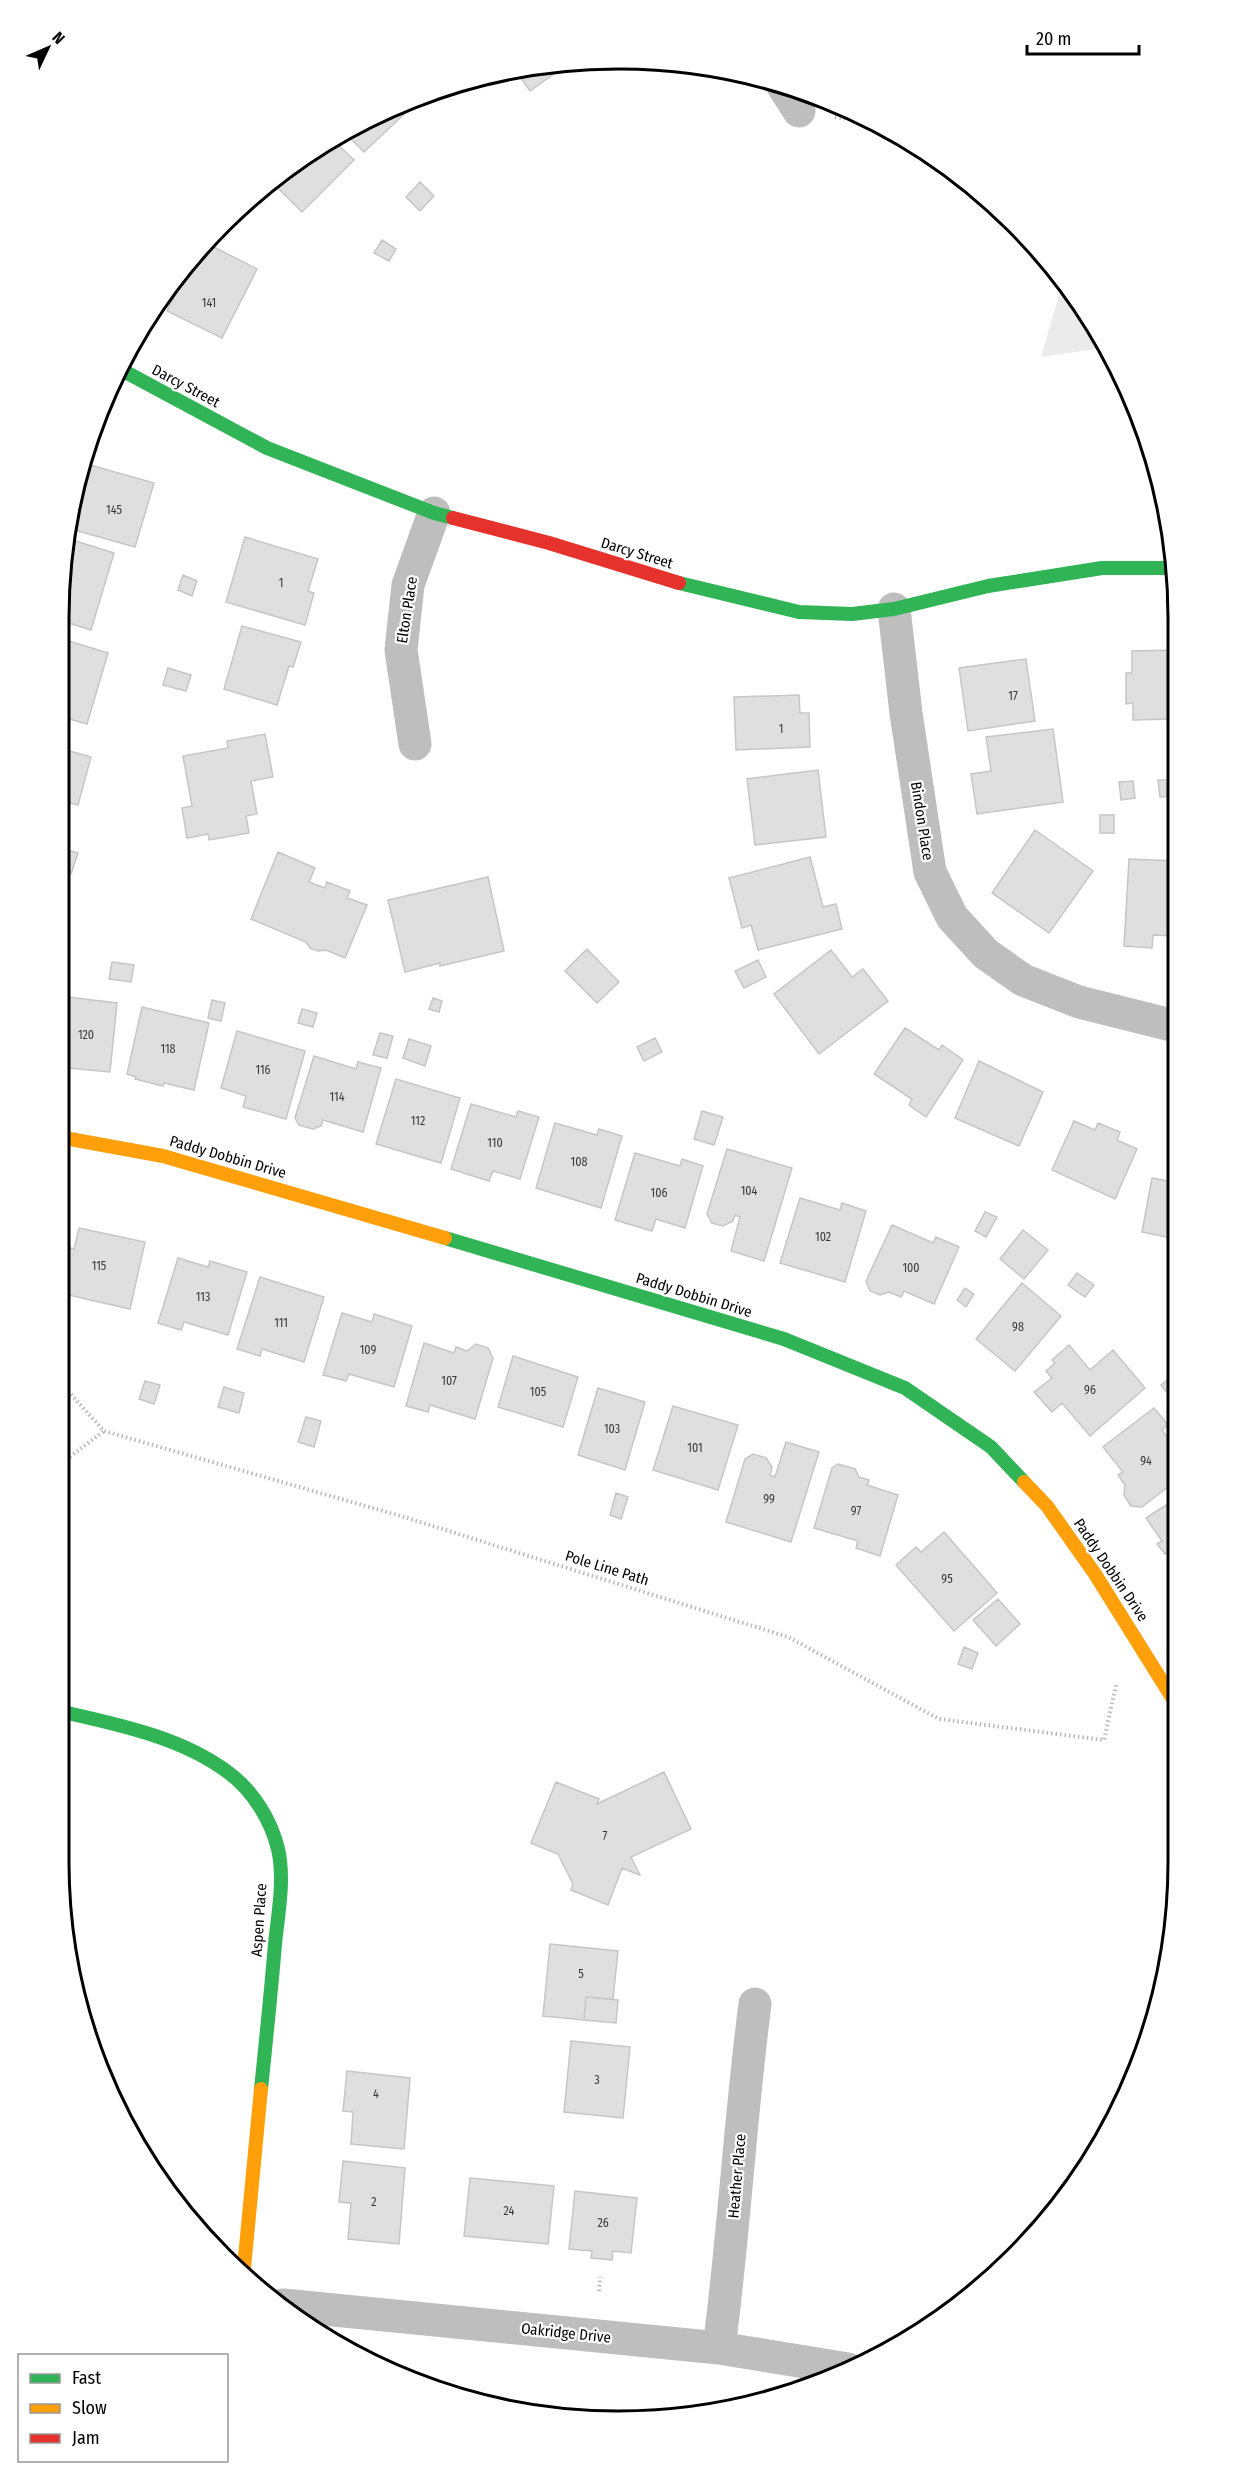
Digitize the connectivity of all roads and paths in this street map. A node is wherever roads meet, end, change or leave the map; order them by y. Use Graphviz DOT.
graph roads {
  1 [pos="127,373"];
  2 [pos="434,513"];
  3 [pos="1165,568"];
  4 [pos="894,609"];
  5 [pos="415,744"];
  6 [pos="1168,1024"];
  7 [pos="69,1139"];
  8 [pos="69,1393"];
  9 [pos="104,1431"];
  10 [pos="69,1457"];
  11 [pos="1168,1669"];
  12 [pos="1116,1685"];
  13 [pos="69,1713"];
  14 [pos="755,2004"];
  15 [pos="244,2264"];
  16 [pos="600,2277"];
  17 [pos="599,2291"];
  18 [pos="295,2305"];
  19 [pos="719,2348"];
  20 [pos="834,2367"];
  1 -- 2 [label="street, Darcy Street"];
  2 -- 4 [label="street, Darcy Street"];
  2 -- 5 [label="street, Elton Place"];
  3 -- 4 [label="street, Darcy Street"];
  4 -- 6 [label="street, Bindon Place"];
  7 -- 11 [label="street, Paddy Dobbin Drive"];
  8 -- 9 [label="path"];
  9 -- 10 [label="path"];
  9 -- 12 [label="path, Pole Line Path"];
  13 -- 15 [label="street, Aspen Place"];
  14 -- 19 [label="street, Heather Place"];
  16 -- 17 [label="path"];
  18 -- 19 [label="street, Oakridge Drive"];
  19 -- 20 [label="street, Oakridge Drive"];
}
